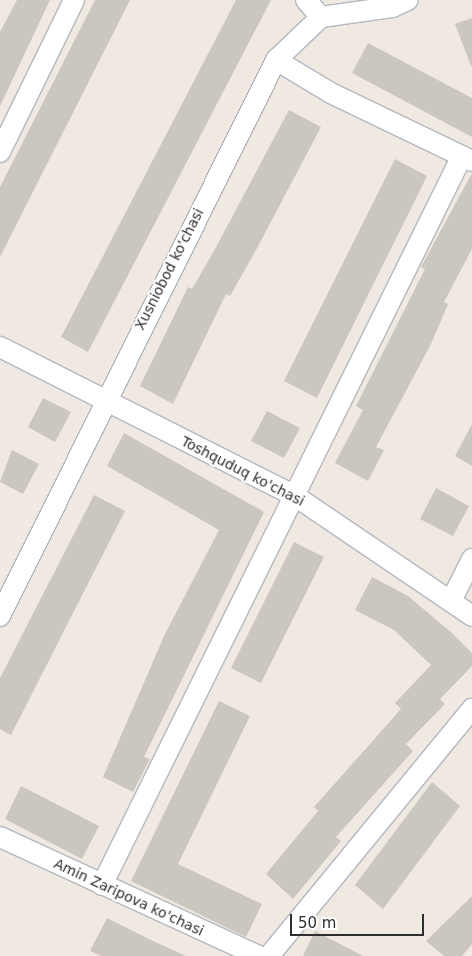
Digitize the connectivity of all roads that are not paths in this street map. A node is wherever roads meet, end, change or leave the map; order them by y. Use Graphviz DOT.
graph roads {
  1 [pos="74,0"];
  2 [pos="306,0"];
  3 [pos="408,0"];
  4 [pos="321,17"];
  5 [pos="276,60"];
  6 [pos="0,152"];
  7 [pos="467,158"];
  8 [pos="0,348"];
  9 [pos="104,400"];
  10 [pos="295,496"];
  11 [pos="472,559"];
  12 [pos="452,599"];
  13 [pos="0,616"];
  14 [pos="472,616"];
  15 [pos="472,709"];
  16 [pos="0,838"];
  17 [pos="102,885"];
  18 [pos="259,956"];
  19 [pos="269,956"];
  1 -- 6 [label="street"];
  2 -- 4 [label="street"];
  3 -- 4 [label="street"];
  4 -- 5 [label="street, Xusniobod ko'chasi"];
  5 -- 7 [label="street"];
  5 -- 9 [label="street, Xusniobod ko'chasi"];
  7 -- 10 [label="street"];
  8 -- 9 [label="street, Toshquduq ko'chasi"];
  9 -- 10 [label="street, Toshquduq ko'chasi"];
  9 -- 13 [label="street, Xusniobod ko'chasi"];
  10 -- 12 [label="street, Toshquduq ko'chasi"];
  10 -- 17 [label="street"];
  11 -- 12 [label="street"];
  12 -- 14 [label="street, Toshquduq ko'chasi"];
  15 -- 19 [label="street"];
  16 -- 17 [label="street, Amin Zaripova ko'chasi"];
  17 -- 18 [label="street, Amin Zaripova ko'chasi"];
}
